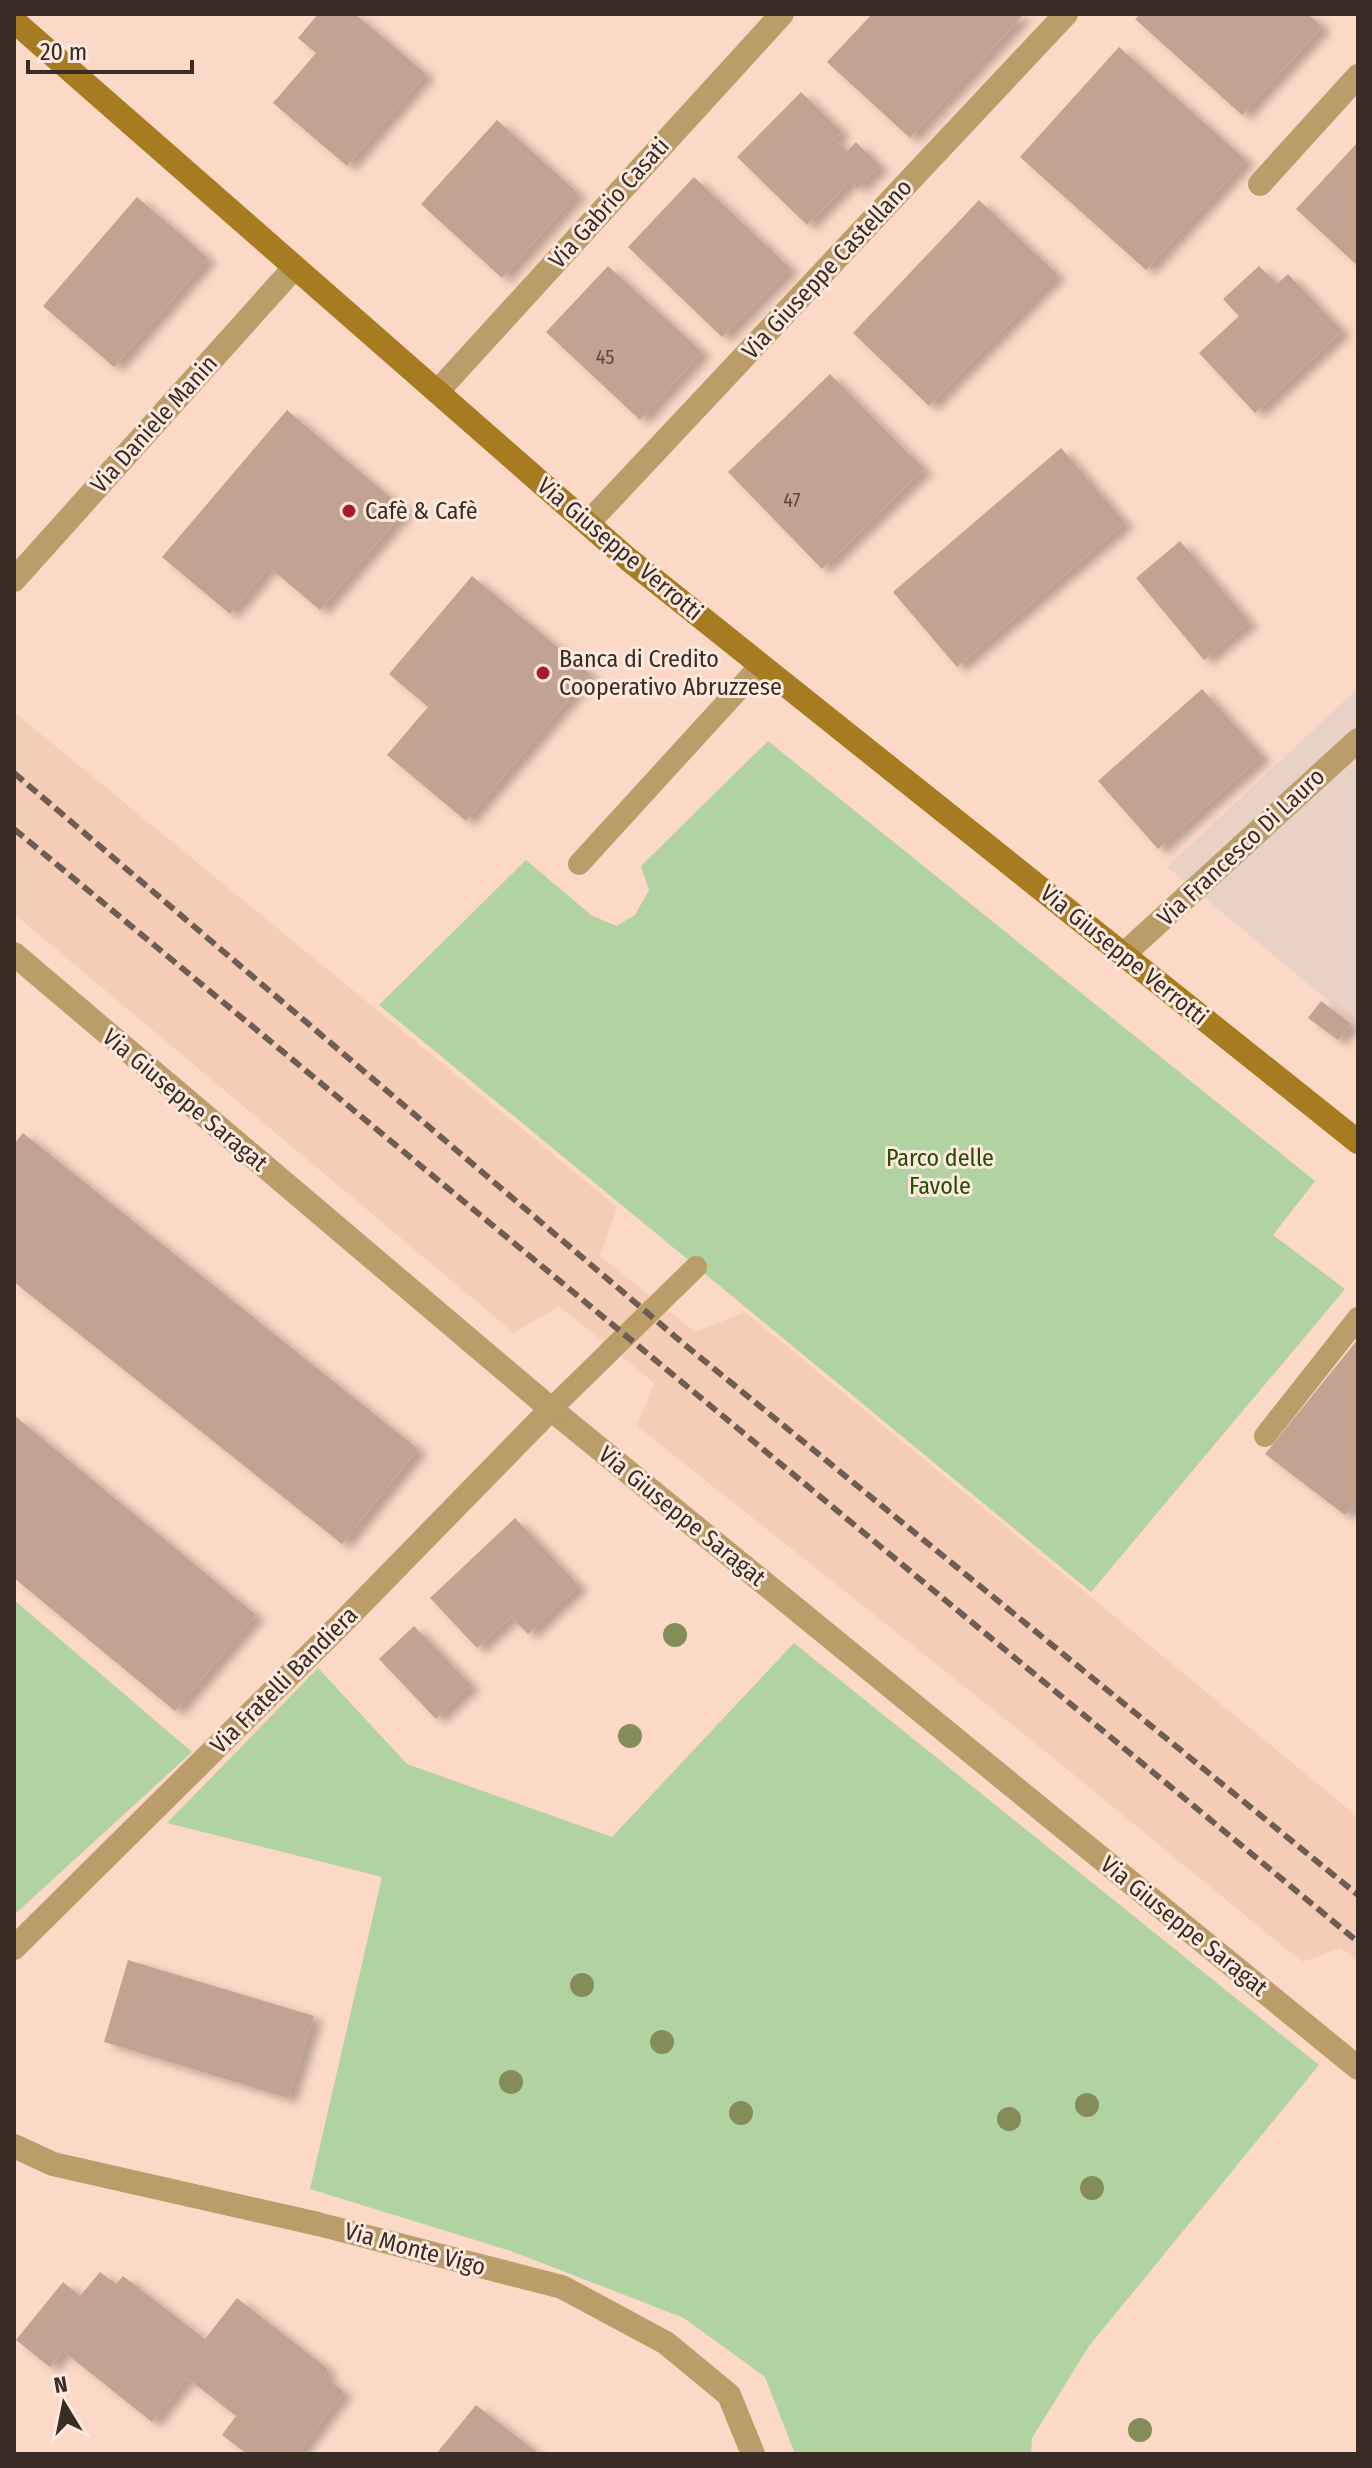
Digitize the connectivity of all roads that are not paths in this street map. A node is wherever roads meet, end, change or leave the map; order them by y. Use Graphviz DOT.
graph roads {
  1 [pos="782,14"];
  2 [pos="1066,14"];
  3 [pos="14,21"];
  4 [pos="1358,76"];
  5 [pos="1260,184"];
  6 [pos="294,268"];
  7 [pos="437,392"];
  8 [pos="588,523"];
  9 [pos="14,580"];
  10 [pos="760,666"];
  11 [pos="1358,740"];
  12 [pos="579,864"];
  13 [pos="14,954"];
  14 [pos="1124,954"];
  15 [pos="1358,1142"];
  16 [pos="696,1267"];
  17 [pos="1358,1318"];
  18 [pos="551,1409"];
  19 [pos="1265,1436"];
  20 [pos="14,1948"];
  21 [pos="1358,2068"];
  22 [pos="14,2146"];
  23 [pos="753,2454"];
  1 -- 7 [label="street, Via Gabrio Casati"];
  2 -- 8 [label="street, Via Giuseppe Castellano"];
  3 -- 6 [label="street, Via Giuseppe Verrotti"];
  4 -- 5 [label="street"];
  6 -- 7 [label="street, Via Giuseppe Verrotti"];
  6 -- 9 [label="street, Via Daniele Manin"];
  7 -- 8 [label="street, Via Giuseppe Verrotti"];
  8 -- 10 [label="street, Via Giuseppe Verrotti"];
  10 -- 12 [label="lane"];
  10 -- 14 [label="street, Via Giuseppe Verrotti"];
  11 -- 14 [label="street, Via Francesco Di Lauro"];
  13 -- 18 [label="street, Via Giuseppe Saragat"];
  14 -- 15 [label="street, Via Giuseppe Verrotti"];
  16 -- 18 [label="lane"];
  17 -- 19 [label="lane"];
  18 -- 20 [label="street, Via Fratelli Bandiera"];
  18 -- 21 [label="street, Via Giuseppe Saragat"];
  22 -- 23 [label="street, Via Monte Vigo"];
}
